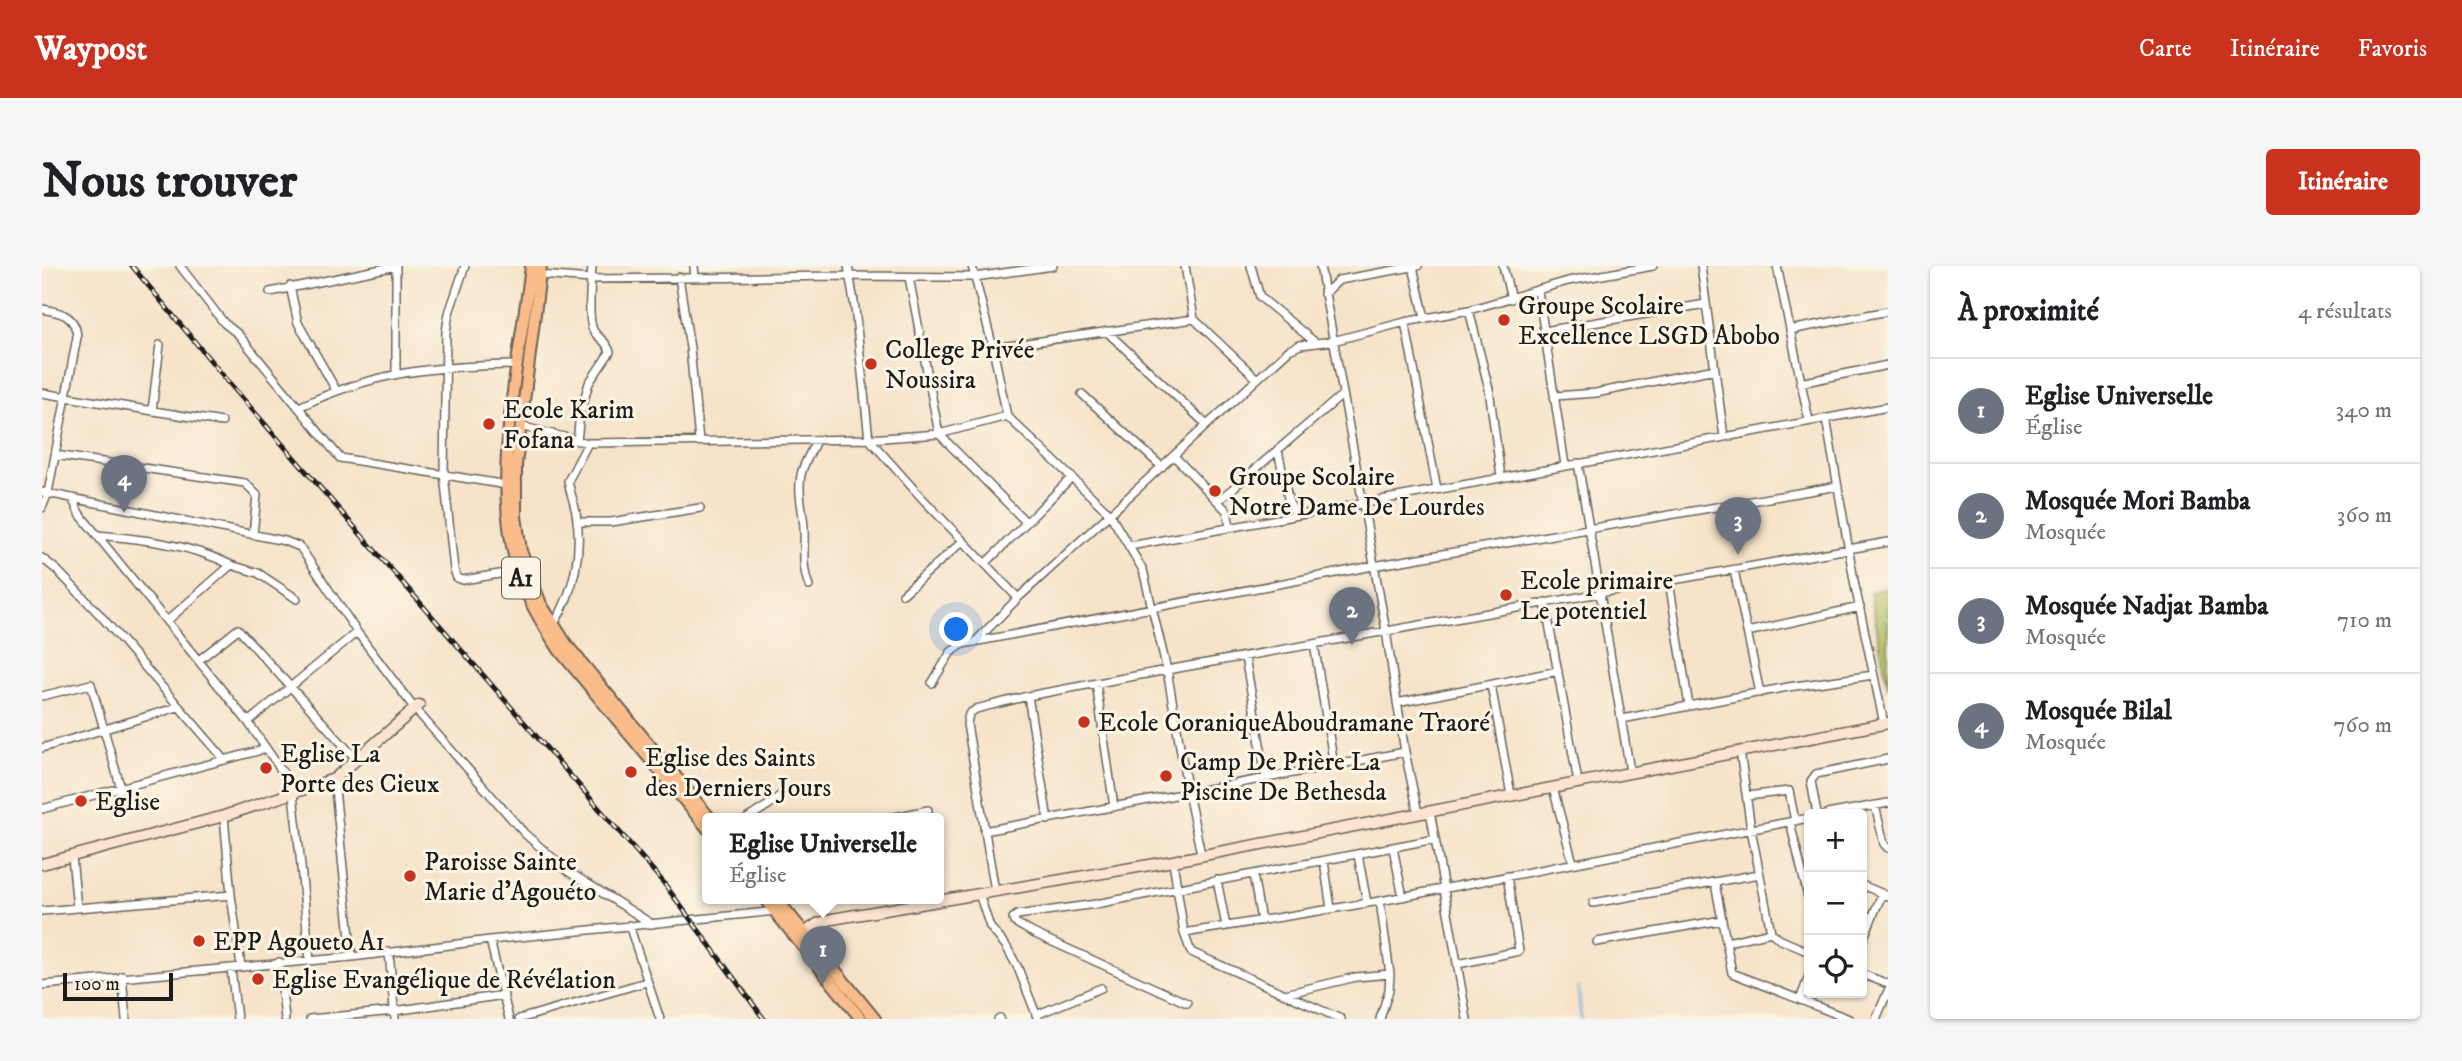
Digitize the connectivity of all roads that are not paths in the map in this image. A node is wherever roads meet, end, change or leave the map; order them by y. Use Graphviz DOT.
graph roads {
  1 [pos="180,266"];
  2 [pos="396,266"];
  3 [pos="465,266"];
  4 [pos="531,266"];
  5 [pos="592,266"];
  6 [pos="694,266"];
  7 [pos="848,266"];
  8 [pos="972,266"];
  9 [pos="1053,266"];
  10 [pos="1185,266"];
  11 [pos="1251,266"];
  12 [pos="1320,266"];
  13 [pos="1503,266"];
  14 [pos="1654,266"];
  15 [pos="1701,266"];
  16 [pos="1777,266"];
  17 [pos="1415,267"];
  18 [pos="540,271"];
  19 [pos="850,276"];
  20 [pos="679,277"];
  21 [pos="695,277"];
  22 [pos="909,277"];
  23 [pos="975,277"];
  24 [pos="591,279"];
  25 [pos="290,286"];
  26 [pos="1538,291"];
  27 [pos="270,292"];
  28 [pos="1324,294"];
  29 [pos="1511,299"];
  30 [pos="1706,304"];
  31 [pos="42,309"];
  32 [pos="1469,310"];
  33 [pos="1888,311"];
  34 [pos="1425,318"];
  35 [pos="1194,319"];
  36 [pos="1405,322"];
  37 [pos="1790,330"];
  38 [pos="1106,331"];
  39 [pos="1545,331"];
  40 [pos="1333,341"];
  41 [pos="1316,343"];
  42 [pos="160,345"];
  43 [pos="993,348"];
  44 [pos="518,365"];
  45 [pos="1888,365"];
  46 [pos="445,367"];
  47 [pos="1715,369"];
  48 [pos="396,373"];
  49 [pos="1257,379"];
  50 [pos="1800,383"];
  51 [pos="336,390"];
  52 [pos="42,393"];
  53 [pos="1082,394"];
  54 [pos="1342,395"];
  55 [pos="1555,396"];
  56 [pos="65,398"];
  57 [pos="299,407"];
  58 [pos="1888,407"];
  59 [pos="152,411"];
  60 [pos="1007,416"];
  61 [pos="1826,418"];
  62 [pos="1809,421"];
  63 [pos="222,422"];
  64 [pos="1208,425"];
  65 [pos="520,426"];
  66 [pos="939,434"];
  67 [pos="1724,437"];
  68 [pos="869,439"];
  69 [pos="816,440"];
  70 [pos="577,441"];
  71 [pos="699,442"];
  72 [pos="588,443"];
  73 [pos="1278,450"];
  74 [pos="55,455"];
  75 [pos="1174,456"];
  76 [pos="1578,463"];
  77 [pos="1565,465"];
  78 [pos="1163,467"];
  79 [pos="444,474"];
  80 [pos="1072,477"];
  81 [pos="1501,477"];
  82 [pos="507,485"];
  83 [pos="1838,486"];
  84 [pos="1437,489"];
  85 [pos="45,492"];
  86 [pos="72,498"];
  87 [pos="1218,501"];
  88 [pos="1362,503"];
  89 [pos="42,508"];
  90 [pos="701,508"];
  91 [pos="1109,513"];
  92 [pos="1296,515"];
  93 [pos="577,522"];
  94 [pos="1026,522"];
  95 [pos="1230,527"];
  96 [pos="1590,528"];
  97 [pos="97,535"];
  98 [pos="253,535"];
  99 [pos="963,541"];
  100 [pos="1888,542"];
  101 [pos="1130,546"];
  102 [pos="1849,550"];
  103 [pos="42,558"];
  104 [pos="986,563"];
  105 [pos="231,565"];
  106 [pos="1373,566"];
  107 [pos="1734,570"];
  108 [pos="518,571"];
  109 [pos="1669,581"];
  110 [pos="809,586"];
  111 [pos="1601,592"];
  112 [pos="903,594"];
  113 [pos="1018,598"];
  114 [pos="297,599"];
  115 [pos="1545,603"];
  116 [pos="1152,607"];
  117 [pos="1860,607"];
  118 [pos="167,621"];
  119 [pos="554,624"];
  120 [pos="1386,631"];
  121 [pos="357,632"];
  122 [pos="1747,632"];
  123 [pos="975,642"];
  124 [pos="1314,644"];
  125 [pos="1245,657"];
  126 [pos="198,660"];
  127 [pos="1167,670"];
  128 [pos="1558,671"];
  129 [pos="1874,675"];
  130 [pos="932,683"];
  131 [pos="1096,683"];
  132 [pos="1491,685"];
  133 [pos="289,687"];
  134 [pos="1760,693"];
  135 [pos="42,696"];
  136 [pos="1028,696"];
  137 [pos="1398,703"];
  138 [pos="1689,706"];
  139 [pos="178,707"];
  140 [pos="417,707"];
  141 [pos="1622,719"];
  142 [pos="248,722"];
  143 [pos="1886,724"];
  144 [pos="103,732"];
  145 [pos="42,748"];
  146 [pos="265,749"];
  147 [pos="1740,751"];
  148 [pos="1405,752"];
  149 [pos="1888,759"];
  150 [pos="225,760"];
  151 [pos="356,760"];
  152 [pos="1334,765"];
  153 [pos="1630,771"];
  154 [pos="1266,778"];
  155 [pos="334,779"];
  156 [pos="1578,782"];
  157 [pos="1553,788"];
  158 [pos="121,789"];
  159 [pos="1188,793"];
  160 [pos="293,794"];
  161 [pos="782,794"];
  162 [pos="1511,795"];
  163 [pos="1747,796"];
  164 [pos="1888,803"];
  165 [pos="1875,805"];
  166 [pos="1114,807"];
  167 [pos="42,809"];
  168 [pos="1816,809"];
  169 [pos="1856,809"];
  170 [pos="928,810"];
  171 [pos="1430,811"];
  172 [pos="706,813"];
  173 [pos="756,813"];
  174 [pos="914,813"];
  175 [pos="1418,813"];
  176 [pos="224,816"];
  177 [pos="1804,819"];
  178 [pos="1048,820"];
  179 [pos="1793,821"];
  180 [pos="702,822"];
  181 [pos="1751,829"];
  182 [pos="984,831"];
  183 [pos="1435,839"];
  184 [pos="1393,848"];
  185 [pos="1888,848"];
  186 [pos="1201,855"];
  187 [pos="1358,855"];
  188 [pos="72,857"];
  189 [pos="1173,861"];
  190 [pos="1324,861"];
  191 [pos="1573,863"];
  192 [pos="42,864"];
  193 [pos="1253,874"];
  194 [pos="1760,874"];
  195 [pos="1507,876"];
  196 [pos="1804,876"];
  197 [pos="1217,880"];
  198 [pos="1715,883"];
  199 [pos="1177,887"];
  200 [pos="1867,887"];
  201 [pos="1443,888"];
  202 [pos="995,891"];
  203 [pos="979,894"];
  204 [pos="231,895"];
  205 [pos="1885,895"];
  206 [pos="1403,897"];
  207 [pos="944,900"];
  208 [pos="1380,901"];
  209 [pos="1367,903"];
  210 [pos="1593,903"];
  211 [pos="920,904"];
  212 [pos="778,906"];
  213 [pos="77,908"];
  214 [pos="1331,909"];
  215 [pos="42,911"];
  216 [pos="1723,919"];
  217 [pos="1261,921"];
  218 [pos="652,924"];
  219 [pos="629,925"];
  220 [pos="1226,926"];
  221 [pos="1867,926"];
  222 [pos="1771,932"];
  223 [pos="1184,933"];
  224 [pos="800,935"];
  225 [pos="490,940"];
  226 [pos="1597,942"];
  227 [pos="1727,942"];
  228 [pos="1804,950"];
  229 [pos="389,951"];
  230 [pos="352,957"];
  231 [pos="310,961"];
  232 [pos="279,962"];
  233 [pos="1458,964"];
  234 [pos="241,966"];
  235 [pos="231,969"];
  236 [pos="1390,974"];
  237 [pos="121,976"];
  238 [pos="1867,976"];
  239 [pos="646,982"];
  240 [pos="1888,984"];
  241 [pos="42,985"];
  242 [pos="1101,988"];
  243 [pos="1804,989"];
  244 [pos="1888,991"];
  245 [pos="1284,994"];
  246 [pos="504,995"];
  247 [pos="1800,1000"];
  248 [pos="1187,1003"];
  249 [pos="394,1015"];
  250 [pos="1037,1017"];
  251 [pos="126,1019"];
  252 [pos="237,1019"];
  253 [pos="285,1019"];
  254 [pos="310,1019"];
  255 [pos="509,1019"];
  256 [pos="519,1019"];
  257 [pos="660,1019"];
  258 [pos="861,1019"];
  259 [pos="875,1019"];
  260 [pos="1341,1019"];
  261 [pos="1380,1019"];
  262 [pos="1467,1019"];
  263 [pos="1849,1019"];
  264 [pos="1876,1019"];
  1 -- 57 [label="street"];
  2 -- 25 [label="street"];
  2 -- 48 [label="street"];
  3 -- 46 [label="street"];
  4 -- 44 [label="main road, A1"];
  5 -- 24 [label="street"];
  6 -- 21 [label="street"];
  7 -- 19 [label="street"];
  8 -- 23 [label="street"];
  9 -- 23 [label="street"];
  10 -- 35 [label="street"];
  11 -- 41 [label="street"];
  12 -- 28 [label="street"];
  13 -- 29 [label="street"];
  14 -- 26 [label="street"];
  15 -- 30 [label="street"];
  16 -- 37 [label="street"];
  17 -- 28 [label="street"];
  17 -- 34 [label="street"];
  18 -- 24 [label="street"];
  18 -- 65 [label="main road, A1"];
  19 -- 21 [label="street"];
  19 -- 22 [label="street"];
  19 -- 68 [label="street"];
  20 -- 21 [label="street"];
  20 -- 24 [label="street"];
  20 -- 71 [label="street"];
  22 -- 23 [label="street"];
  22 -- 66 [label="street"];
  23 -- 43 [label="street"];
  24 -- 70 [label="street"];
  25 -- 27 [label="street"];
  25 -- 51 [label="street"];
  26 -- 29 [label="street"];
  26 -- 39 [label="street"];
  28 -- 40 [label="street"];
  29 -- 32 [label="street"];
  30 -- 39 [label="street"];
  30 -- 47 [label="street"];
  31 -- 56 [label="street"];
  32 -- 34 [label="street"];
  32 -- 81 [label="street"];
  33 -- 37 [label="street"];
  34 -- 36 [label="street"];
  35 -- 38 [label="street"];
  35 -- 49 [label="street"];
  36 -- 40 [label="street"];
  36 -- 84 [label="street"];
  37 -- 50 [label="street"];
  38 -- 43 [label="street"];
  38 -- 64 [label="street"];
  39 -- 55 [label="street"];
  40 -- 41 [label="street"];
  40 -- 54 [label="street"];
  41 -- 49 [label="street"];
  42 -- 59 [label="street"];
  43 -- 60 [label="street"];
  44 -- 46 [label="street"];
  44 -- 82 [label="main road, A1"];
  45 -- 50 [label="street"];
  46 -- 48 [label="street"];
  46 -- 79 [label="street"];
  47 -- 55 [label="street"];
  47 -- 67 [label="street"];
  48 -- 51 [label="street"];
  49 -- 64 [label="street"];
  50 -- 62 [label="street"];
  51 -- 57 [label="street"];
  52 -- 56 [label="street"];
  53 -- 78 [label="street"];
  54 -- 73 [label="street"];
  54 -- 88 [label="street"];
  55 -- 77 [label="street"];
  56 -- 59 [label="street"];
  56 -- 74 [label="street"];
  57 -- 79 [label="street"];
  58 -- 61 [label="street"];
  59 -- 63 [label="street"];
  60 -- 66 [label="street"];
  60 -- 80 [label="street"];
  61 -- 62 [label="street"];
  61 -- 83 [label="street"];
  62 -- 67 [label="street"];
  64 -- 75 [label="street"];
  65 -- 70 [label="street"];
  65 -- 119 [label="main road, A1"];
  66 -- 68 [label="street"];
  66 -- 94 [label="street"];
  67 -- 76 [label="street"];
  68 -- 69 [label="street"];
  68 -- 99 [label="street"];
  69 -- 71 [label="street"];
  69 -- 110 [label="street"];
  70 -- 72 [label="street"];
  71 -- 72 [label="street"];
  72 -- 93 [label="street"];
  73 -- 87 [label="street"];
  73 -- 92 [label="street"];
  74 -- 85 [label="street"];
  74 -- 98 [label="street"];
  75 -- 78 [label="street"];
  75 -- 87 [label="street"];
  76 -- 77 [label="street"];
  76 -- 96 [label="street"];
  77 -- 81 [label="street"];
  78 -- 91 [label="street"];
  79 -- 82 [label="street"];
  79 -- 108 [label="street"];
  80 -- 91 [label="street"];
  80 -- 94 [label="street"];
  81 -- 84 [label="street"];
  82 -- 108 [label="main road, A1"];
  83 -- 96 [label="street"];
  83 -- 102 [label="street"];
  84 -- 88 [label="street"];
  85 -- 86 [label="street"];
  85 -- 89 [label="street"];
  86 -- 97 [label="street"];
  86 -- 98 [label="street"];
  87 -- 95 [label="street"];
  88 -- 92 [label="street"];
  88 -- 106 [label="street"];
  90 -- 93 [label="street"];
  91 -- 101 [label="street"];
  91 -- 113 [label="street"];
  92 -- 95 [label="street"];
  93 -- 119 [label="street"];
  94 -- 104 [label="street"];
  95 -- 101 [label="street"];
  96 -- 106 [label="street"];
  96 -- 111 [label="street"];
  97 -- 105 [label="street"];
  97 -- 118 [label="street"];
  98 -- 121 [label="street"];
  99 -- 104 [label="street"];
  99 -- 112 [label="street"];
  100 -- 102 [label="street"];
  101 -- 116 [label="street"];
  102 -- 107 [label="street"];
  102 -- 117 [label="street"];
  103 -- 139 [label="street"];
  104 -- 113 [label="street"];
  105 -- 114 [label="street"];
  105 -- 118 [label="street"];
  106 -- 116 [label="street"];
  106 -- 120 [label="street"];
  107 -- 109 [label="street"];
  107 -- 122 [label="street"];
  108 -- 180 [label="main road, A1"];
  109 -- 111 [label="street"];
  109 -- 138 [label="street"];
  111 -- 115 [label="street"];
  111 -- 141 [label="street"];
  113 -- 123 [label="street"];
  115 -- 120 [label="street"];
  115 -- 128 [label="street"];
  116 -- 123 [label="street"];
  116 -- 127 [label="street"];
  117 -- 122 [label="street"];
  117 -- 129 [label="street"];
  118 -- 126 [label="street"];
  119 -- 172 [label="main road, A1"];
  120 -- 124 [label="street"];
  120 -- 137 [label="street"];
  121 -- 133 [label="street"];
  121 -- 140 [label="street"];
  122 -- 134 [label="street"];
  123 -- 130 [label="street"];
  124 -- 125 [label="street"];
  124 -- 152 [label="street"];
  125 -- 127 [label="street"];
  125 -- 154 [label="street"];
  126 -- 133 [label="street"];
  126 -- 142 [label="street"];
  127 -- 131 [label="street"];
  127 -- 159 [label="street"];
  128 -- 132 [label="street"];
  128 -- 156 [label="street"];
  129 -- 134 [label="street"];
  129 -- 143 [label="street"];
  131 -- 136 [label="street"];
  131 -- 166 [label="street"];
  132 -- 137 [label="street"];
  132 -- 162 [label="street"];
  133 -- 142 [label="street"];
  133 -- 151 [label="street"];
  134 -- 138 [label="street"];
  135 -- 144 [label="street"];
  136 -- 178 [label="street"];
  136 -- 182 [label="street"];
  137 -- 148 [label="street"];
  138 -- 141 [label="street"];
  139 -- 144 [label="street"];
  139 -- 150 [label="street"];
  140 -- 151 [label="street"];
  140 -- 218 [label="street"];
  141 -- 153 [label="street"];
  142 -- 146 [label="street"];
  143 -- 147 [label="street"];
  144 -- 145 [label="street"];
  144 -- 158 [label="street"];
  146 -- 150 [label="street"];
  146 -- 160 [label="street"];
  147 -- 153 [label="street"];
  147 -- 163 [label="street"];
  148 -- 152 [label="street"];
  148 -- 175 [label="street"];
  149 -- 168 [label="street"];
  150 -- 158 [label="street"];
  151 -- 155 [label="street"];
  152 -- 154 [label="street"];
  153 -- 156 [label="street"];
  154 -- 159 [label="street"];
  155 -- 160 [label="street"];
  155 -- 230 [label="street"];
  156 -- 157 [label="street"];
  157 -- 162 [label="street"];
  157 -- 191 [label="street"];
  158 -- 167 [label="street"];
  159 -- 166 [label="street"];
  159 -- 186 [label="street"];
  160 -- 176 [label="street"];
  160 -- 231 [label="street"];
  161 -- 173 [label="street"];
  162 -- 171 [label="street"];
  163 -- 179 [label="street"];
  163 -- 181 [label="street"];
  164 -- 165 [label="street"];
  165 -- 169 [label="street"];
  165 -- 185 [label="street"];
  166 -- 178 [label="street"];
  170 -- 174 [label="street"];
  171 -- 175 [label="street"];
  171 -- 183 [label="street"];
  175 -- 186 [label="street"];
  176 -- 188 [label="street"];
  176 -- 204 [label="street"];
  177 -- 179 [label="street"];
  178 -- 182 [label="street"];
  179 -- 181 [label="street"];
  179 -- 196 [label="street"];
  181 -- 191 [label="street"];
  181 -- 194 [label="street"];
  182 -- 202 [label="street"];
  183 -- 184 [label="street"];
  183 -- 201 [label="street"];
  184 -- 187 [label="street"];
  184 -- 206 [label="street"];
  186 -- 189 [label="street"];
  187 -- 190 [label="street"];
  187 -- 209 [label="street"];
  188 -- 192 [label="street"];
  188 -- 213 [label="street"];
  189 -- 199 [label="street"];
  189 -- 202 [label="street"];
  190 -- 193 [label="street"];
  190 -- 214 [label="street"];
  191 -- 195 [label="street"];
  193 -- 197 [label="street"];
  193 -- 217 [label="street"];
  194 -- 198 [label="street"];
  194 -- 222 [label="street"];
  195 -- 201 [label="street"];
  195 -- 233 [label="street"];
  197 -- 199 [label="street"];
  197 -- 220 [label="street"];
  198 -- 210 [label="street"];
  198 -- 216 [label="street"];
  199 -- 223 [label="street"];
  199 -- 248 [label="street"];
  200 -- 205 [label="street"];
  201 -- 206 [label="street"];
  201 -- 233 [label="street"];
  202 -- 203 [label="street"];
  203 -- 207 [label="street"];
  203 -- 250 [label="street"];
  204 -- 213 [label="street"];
  204 -- 234 [label="street"];
  205 -- 221 [label="street"];
  206 -- 208 [label="street"];
  208 -- 209 [label="street"];
  208 -- 236 [label="street"];
  209 -- 214 [label="street"];
  211 -- 224 [label="street"];
  212 -- 218 [label="street"];
  212 -- 224 [label="main road"];
  213 -- 215 [label="street"];
  214 -- 217 [label="street"];
  216 -- 226 [label="street"];
  216 -- 227 [label="street"];
  217 -- 220 [label="street"];
  218 -- 219 [label="street"];
  219 -- 225 [label="street"];
  219 -- 239 [label="street"];
  220 -- 223 [label="street"];
  222 -- 227 [label="street"];
  222 -- 228 [label="street"];
  223 -- 245 [label="street"];
  224 -- 258 [label="main road"];
  224 -- 259 [label="main road"];
  225 -- 229 [label="street"];
  225 -- 246 [label="street"];
  227 -- 247 [label="street"];
  229 -- 230 [label="street"];
  229 -- 249 [label="street"];
  230 -- 231 [label="street"];
  231 -- 232 [label="street"];
  232 -- 234 [label="street"];
  232 -- 253 [label="street"];
  233 -- 262 [label="street"];
  234 -- 235 [label="street"];
  235 -- 237 [label="street"];
  235 -- 252 [label="street"];
  236 -- 245 [label="street"];
  236 -- 261 [label="street"];
  237 -- 241 [label="street"];
  237 -- 251 [label="street"];
  238 -- 240 [label="street"];
  239 -- 256 [label="street"];
  239 -- 257 [label="street"];
  242 -- 250 [label="street"];
  243 -- 247 [label="street"];
  244 -- 264 [label="street"];
  245 -- 260 [label="street"];
  246 -- 249 [label="street"];
  246 -- 255 [label="street"];
  247 -- 263 [label="street"];
  249 -- 254 [label="street"];
}
